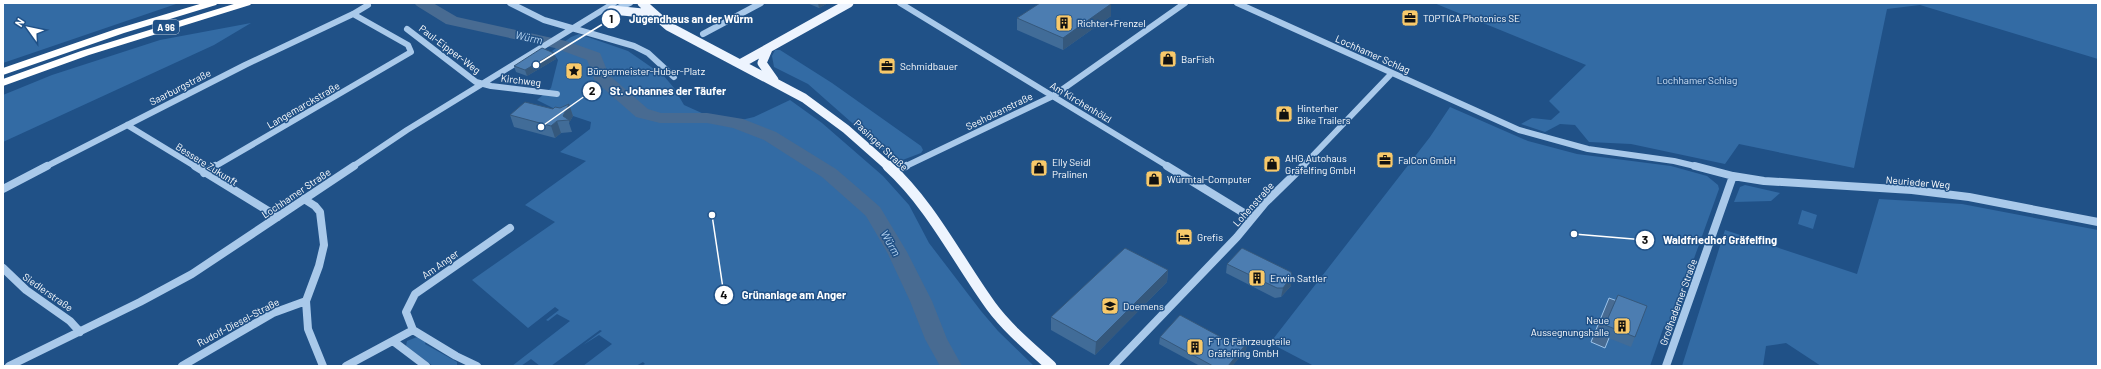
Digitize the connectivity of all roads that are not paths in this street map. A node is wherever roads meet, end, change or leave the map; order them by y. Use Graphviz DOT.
graph roads {
  1 [pos="196,3"];
  2 [pos="213,3"];
  3 [pos="247,3"];
  4 [pos="510,3"];
  5 [pos="630,3"];
  6 [pos="642,3"];
  7 [pos="761,3"];
  8 [pos="848,3"];
  9 [pos="900,3"];
  10 [pos="1185,3"];
  11 [pos="1237,3"];
  12 [pos="368,6"];
  13 [pos="613,7"];
  14 [pos="353,14"];
  15 [pos="653,14"];
  16 [pos="574,28"];
  17 [pos="407,29"];
  18 [pos="120,31"];
  19 [pos="703,34"];
  20 [pos="769,48"];
  21 [pos="740,64"];
  22 [pos="3,72"];
  23 [pos="1391,74"];
  24 [pos="674,77"];
  25 [pos="775,81"];
  26 [pos="3,83"];
  27 [pos="482,84"];
  28 [pos="558,94"];
  29 [pos="1053,96"];
  30 [pos="127,126"];
  31 [pos="894,172"];
  32 [pos="204,173"];
  33 [pos="1733,176"];
  34 [pos="3,189"];
  35 [pos="304,199"];
  36 [pos="278,217"];
  37 [pos="1252,218"];
  38 [pos="2098,222"];
  39 [pos="510,228"];
  40 [pos="3,268"];
  41 [pos="306,301"];
  42 [pos="413,330"];
  43 [pos="80,332"];
  44 [pos="393,341"];
  45 [pos="9,366"];
  46 [pos="182,366"];
  47 [pos="323,366"];
  48 [pos="346,366"];
  49 [pos="426,366"];
  50 [pos="472,366"];
  51 [pos="1051,366"];
  52 [pos="1113,366"];
  53 [pos="1666,366"];
  1 -- 18 [label="highway"];
  2 -- 18 [label="highway, A 96"];
  3 -- 26 [label="highway, A 96"];
  4 -- 16 [label="street"];
  5 -- 13 [label="street, Lochhamer Straße"];
  6 -- 15 [label="main road, Pasinger Straße"];
  7 -- 19 [label="street"];
  8 -- 20 [label="main road"];
  9 -- 29 [label="street, Am Kirchenhölzl"];
  10 -- 29 [label="street, Seeholzenstraße"];
  11 -- 23 [label="street, Lochhamer Schlag"];
  12 -- 14 [label="street, Saarburgstraße"];
  13 -- 15 [label="main road"];
  13 -- 16 [label="street, Lochhamer Straße"];
  14 -- 30 [label="street, Saarburgstraße"];
  14 -- 32 [label="street, Langemarckstraße"];
  15 -- 21 [label="main road, Pasinger Straße"];
  16 -- 24 [label="street"];
  16 -- 27 [label="street, Lochhamer Straße"];
  17 -- 27 [label="street, Paul-Eipper-Weg"];
  18 -- 22 [label="highway, A 96"];
  20 -- 21 [label="main road"];
  20 -- 25 [label="main road"];
  21 -- 25 [label="main road, Pasinger Straße"];
  23 -- 33 [label="street, Lochhamer Schlag"];
  23 -- 37 [label="street, Lohenstraße"];
  25 -- 31 [label="main road, Pasinger Straße"];
  27 -- 28 [label="street, Kirchweg"];
  27 -- 35 [label="street, Lochhamer Straße"];
  29 -- 31 [label="street, Seeholzenstraße"];
  29 -- 37 [label="street, Am Kirchenhölzl"];
  30 -- 32 [label="street, Bessere Zukunft"];
  30 -- 34 [label="street, Saarburgstraße"];
  31 -- 51 [label="main road, Pasinger Straße"];
  32 -- 36 [label="street, Bessere Zukunft"];
  33 -- 38 [label="street, Neurieder Weg"];
  33 -- 53 [label="street, Großhaderner Straße"];
  35 -- 36 [label="street, Lochhamer Straße"];
  35 -- 41 [label="street"];
  36 -- 43 [label="street, Lochhamer Straße"];
  37 -- 52 [label="street, Lohenstraße"];
  39 -- 42 [label="street, Am Anger"];
  40 -- 43 [label="street, Siedlerstraße"];
  41 -- 46 [label="street, Rudolf-Diesel-Straße"];
  41 -- 47 [label="street"];
  42 -- 44 [label="street"];
  42 -- 50 [label="street"];
  43 -- 45 [label="street, Lochhamer Straße"];
  44 -- 48 [label="street"];
  44 -- 49 [label="street"];
}
